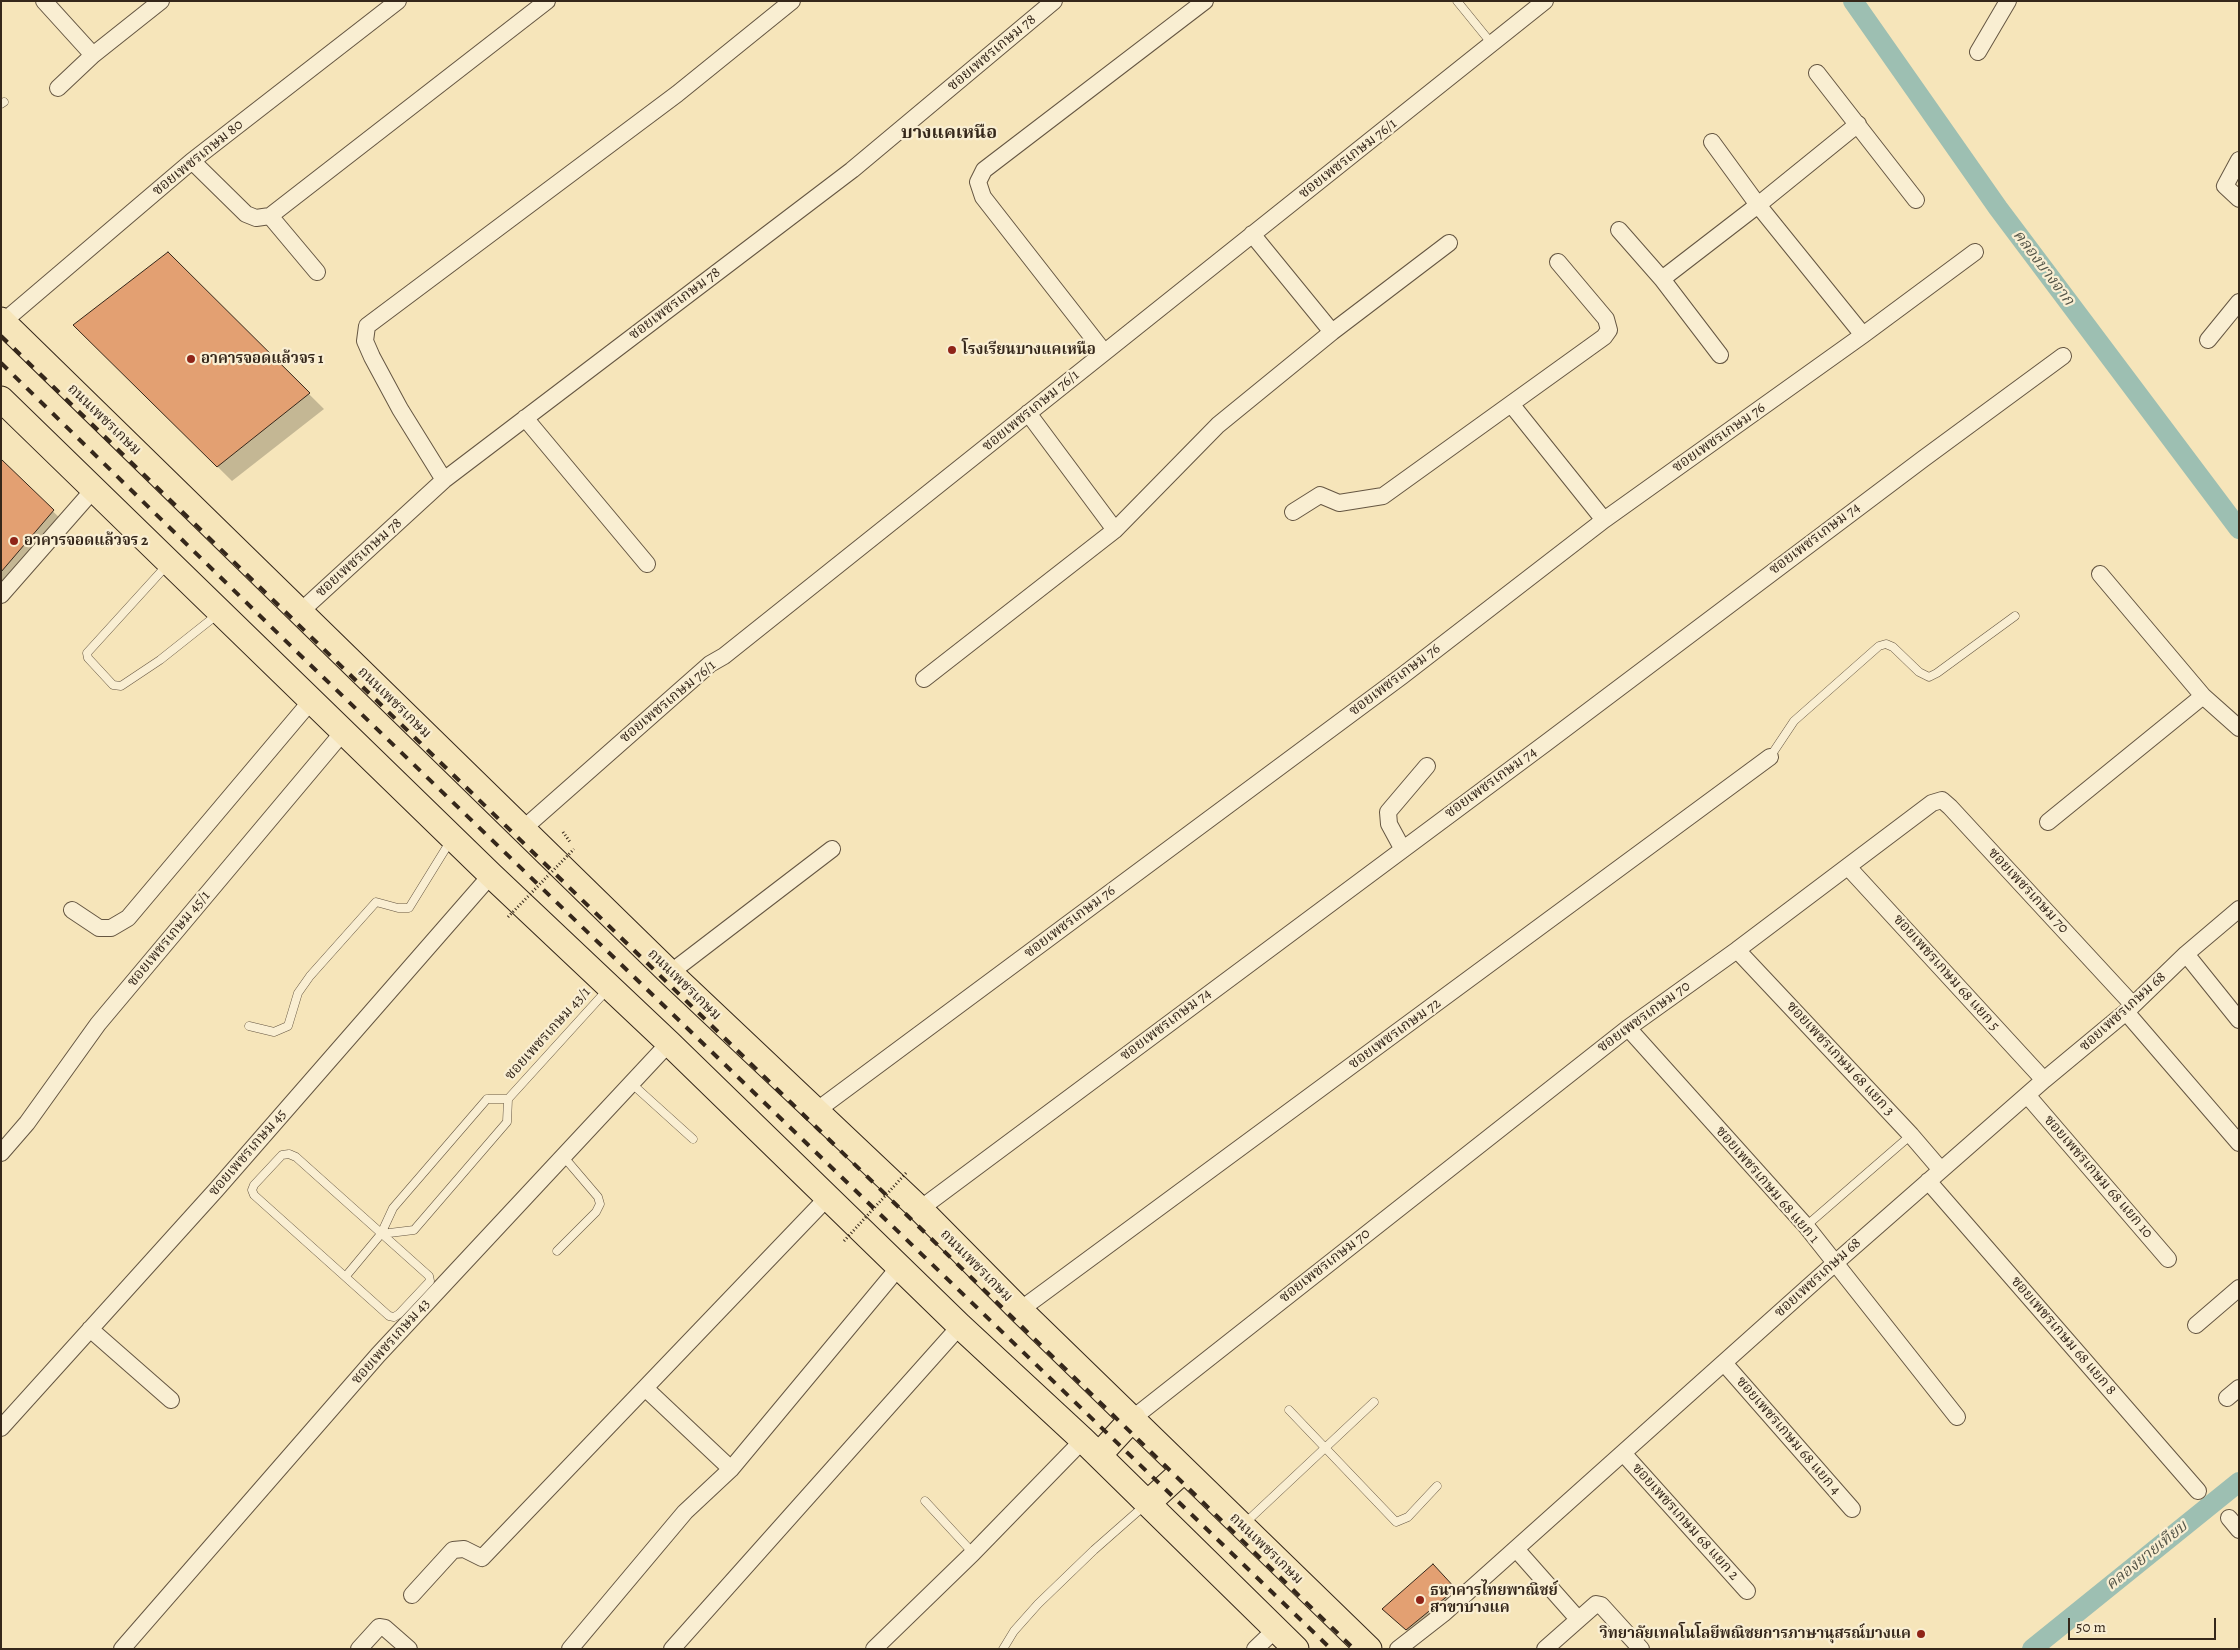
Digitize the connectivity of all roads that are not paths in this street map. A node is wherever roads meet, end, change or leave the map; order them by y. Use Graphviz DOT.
graph roads {
  1 [pos="44,1"];
  2 [pos="162,1"];
  3 [pos="398,1"];
  4 [pos="547,1"];
  5 [pos="792,1"];
  6 [pos="1054,1"];
  7 [pos="1205,1"];
  8 [pos="1457,1"];
  9 [pos="2008,1"];
  10 [pos="1541,2"];
  11 [pos="1493,44"];
  12 [pos="1978,52"];
  13 [pos="93,55"];
  14 [pos="1817,73"];
  15 [pos="58,88"];
  16 [pos="1858,124"];
  17 [pos="1712,142"];
  18 [pos="2239,160"];
  19 [pos="192,161"];
  20 [pos="2239,199"];
  21 [pos="1916,200"];
  22 [pos="1758,205"];
  23 [pos="270,216"];
  24 [pos="1620,230"];
  25 [pos="1252,234"];
  26 [pos="1448,243"];
  27 [pos="1975,252"];
  28 [pos="1558,262"];
  29 [pos="317,272"];
  30 [pos="1662,279"];
  31 [pos="2239,302"];
  32 [pos="2,321"];
  33 [pos="1332,332"];
  34 [pos="1863,335"];
  35 [pos="2208,340"];
  36 [pos="1104,352"];
  37 [pos="1720,355"];
  38 [pos="2063,356"];
  39 [pos="1512,404"];
  40 [pos="3,406"];
  41 [pos="1028,413"];
  42 [pos="525,418"];
  43 [pos="444,480"];
  44 [pos="94,489"];
  45 [pos="1293,512"];
  46 [pos="1604,520"];
  47 [pos="1115,530"];
  48 [pos="169,562"];
  49 [pos="646,564"];
  50 [pos="2100,574"];
  51 [pos="1,594"];
  52 [pos="220,612"];
  53 [pos="300,612"];
  54 [pos="2015,616"];
  55 [pos="924,679"];
  56 [pos="2203,696"];
  57 [pos="311,701"];
  58 [pos="2239,728"];
  59 [pos="344,732"];
  60 [pos="1770,757"];
  61 [pos="1427,766"];
  62 [pos="2048,822"];
  63 [pos="524,828"];
  64 [pos="452,838"];
  65 [pos="1402,848"];
  66 [pos="832,849"];
  67 [pos="1848,866"];
  68 [pos="491,876"];
  69 [pos="2239,909"];
  70 [pos="72,910"];
  71 [pos="1737,950"];
  72 [pos="2186,954"];
  73 [pos="670,973"];
  74 [pos="609,987"];
  75 [pos="2129,1009"];
  76 [pos="2239,1020"];
  77 [pos="249,1026"];
  78 [pos="1628,1028"];
  79 [pos="668,1043"];
  80 [pos="2044,1080"];
  81 [pos="631,1083"];
  82 [pos="2026,1095"];
  83 [pos="508,1099"];
  84 [pos="816,1111"];
  85 [pos="1911,1135"];
  86 [pos="692,1139"];
  87 [pos="2239,1143"];
  88 [pos="1,1153"];
  89 [pos="563,1156"];
  90 [pos="1941,1170"];
  91 [pos="1928,1181"];
  92 [pos="828,1197"];
  93 [pos="920,1209"];
  94 [pos="1806,1226"];
  95 [pos="381,1234"];
  96 [pos="557,1251"];
  97 [pos="2168,1259"];
  98 [pos="1834,1264"];
  99 [pos="900,1267"];
  100 [pos="346,1276"];
  101 [pos="2239,1288"];
  102 [pos="1020,1310"];
  103 [pos="2196,1325"];
  104 [pos="960,1326"];
  105 [pos="90,1329"];
  106 [pos="1724,1363"];
  107 [pos="645,1388"];
  108 [pos="171,1400"];
  109 [pos="1374,1402"];
  110 [pos="1289,1410"];
  111 [pos="1957,1417"];
  112 [pos="1133,1418"];
  113 [pos="1,1428"];
  114 [pos="1091,1447"];
  115 [pos="1324,1449"];
  116 [pos="1623,1453"];
  117 [pos="731,1469"];
  118 [pos="1184,1470"];
  119 [pos="1437,1486"];
  120 [pos="2198,1491"];
  121 [pos="925,1501"];
  122 [pos="1148,1503"];
  123 [pos="1852,1509"];
  124 [pos="1242,1526"];
  125 [pos="1516,1548"];
  126 [pos="973,1553"];
  127 [pos="1747,1592"];
  128 [pos="412,1595"];
  129 [pos="1578,1619"];
  130 [pos="1276,1629"];
  131 [pos="122,1649"];
  132 [pos="359,1649"];
  133 [pos="410,1649"];
  134 [pos="570,1649"];
  135 [pos="672,1649"];
  136 [pos="874,1649"];
  137 [pos="1003,1649"];
  138 [pos="1255,1649"];
  139 [pos="1296,1649"];
  140 [pos="1369,1649"];
  141 [pos="1398,1649"];
  142 [pos="1545,1649"];
  143 [pos="1641,1649"];
  1 -- 13 [label="street"];
  2 -- 13 [label="street"];
  3 -- 19 [label="street, ซอยเพชรเกษม 80"];
  4 -- 23 [label="street"];
  5 -- 43 [label="street"];
  6 -- 42 [label="street, ซอยเพชรเกษม 78"];
  7 -- 36 [label="street"];
  8 -- 11 [label="lane"];
  9 -- 12 [label="street"];
  10 -- 11 [label="street, ซอยเพชรเกษม 76/1"];
  11 -- 25 [label="street, ซอยเพชรเกษม 76/1"];
  13 -- 15 [label="street"];
  14 -- 16 [label="street"];
  16 -- 21 [label="street"];
  16 -- 22 [label="street"];
  17 -- 22 [label="street"];
  18 -- 20 [label="street"];
  19 -- 23 [label="street"];
  19 -- 32 [label="street, ซอยเพชรเกษม 80"];
  22 -- 30 [label="street"];
  22 -- 34 [label="street"];
  23 -- 29 [label="street"];
  24 -- 30 [label="street"];
  25 -- 33 [label="street"];
  25 -- 36 [label="street, ซอยเพชรเกษม 76/1"];
  26 -- 33 [label="street"];
  27 -- 34 [label="street, ซอยเพชรเกษม 76"];
  28 -- 39 [label="street"];
  30 -- 37 [label="street"];
  31 -- 35 [label="street"];
  32 -- 53 [label="main road, ถนนเพชรเกษม"];
  33 -- 47 [label="street"];
  34 -- 46 [label="street, ซอยเพชรเกษม 76"];
  36 -- 41 [label="street, ซอยเพชรเกษม 76/1"];
  38 -- 65 [label="street, ซอยเพชรเกษม 74"];
  39 -- 45 [label="street"];
  39 -- 46 [label="street"];
  40 -- 44 [label="main road"];
  41 -- 47 [label="street"];
  41 -- 63 [label="street, ซอยเพชรเกษม 76/1"];
  42 -- 43 [label="street, ซอยเพชรเกษม 78"];
  42 -- 49 [label="street"];
  43 -- 53 [label="street, ซอยเพชรเกษม 78"];
  44 -- 48 [label="main road"];
  44 -- 51 [label="street"];
  46 -- 84 [label="street, ซอยเพชรเกษม 76"];
  47 -- 55 [label="street"];
  48 -- 52 [label="main road"];
  48 -- 52 [label="lane"];
  50 -- 56 [label="street"];
  52 -- 57 [label="main road"];
  53 -- 63 [label="main road, ถนนเพชรเกษม"];
  54 -- 60 [label="lane"];
  56 -- 58 [label="street"];
  56 -- 62 [label="street"];
  57 -- 59 [label="main road"];
  57 -- 70 [label="street"];
  59 -- 64 [label="main road"];
  59 -- 88 [label="street, ซอยเพชรเกษม 45/1"];
  60 -- 102 [label="street, ซอยเพชรเกษม 72"];
  61 -- 65 [label="street"];
  63 -- 73 [label="main road, ถนนเพชรเกษม"];
  64 -- 68 [label="main road"];
  64 -- 77 [label="lane"];
  65 -- 93 [label="street, ซอยเพชรเกษม 74"];
  66 -- 73 [label="street"];
  67 -- 71 [label="street, ซอยเพชรเกษม 70"];
  67 -- 75 [label="street, ซอยเพชรเกษม 70"];
  67 -- 80 [label="street, ซอยเพชรเกษม 68 แยก 5"];
  68 -- 74 [label="main road"];
  68 -- 105 [label="street, ซอยเพชรเกษม 45"];
  69 -- 72 [label="street, ซอยเพชรเกษม 68"];
  71 -- 78 [label="street, ซอยเพชรเกษม 70"];
  71 -- 85 [label="street, ซอยเพชรเกษม 68 แยก 3"];
  72 -- 75 [label="street, ซอยเพชรเกษม 68"];
  72 -- 76 [label="street"];
  73 -- 84 [label="main road, ถนนเพชรเกษม"];
  74 -- 79 [label="main road"];
  74 -- 83 [label="lane, ซอยเพชรเกษม 43/1"];
  75 -- 80 [label="street, ซอยเพชรเกษม 68"];
  75 -- 87 [label="street"];
  78 -- 94 [label="street, ซอยเพชรเกษม 68 แยก 1"];
  78 -- 112 [label="street, ซอยเพชรเกษม 70"];
  79 -- 81 [label="street, ซอยเพชรเกษม 43"];
  79 -- 92 [label="main road"];
  80 -- 82 [label="street, ซอยเพชรเกษม 68"];
  81 -- 86 [label="lane"];
  81 -- 89 [label="street, ซอยเพชรเกษม 43"];
  82 -- 90 [label="street, ซอยเพชรเกษม 68"];
  82 -- 97 [label="street, ซอยเพชรเกษม 68 แยก 10"];
  83 -- 95 [label="lane"];
  83 -- 95 [label="lane"];
  84 -- 93 [label="main road, ถนนเพชรเกษม"];
  85 -- 90 [label="street, ซอยเพชรเกษม 68 แยก 3"];
  85 -- 94 [label="lane"];
  89 -- 96 [label="lane"];
  89 -- 131 [label="street, ซอยเพชรเกษม 43"];
  90 -- 91 [label="street, ซอยเพชรเกษม 68"];
  91 -- 98 [label="street, ซอยเพชรเกษม 68"];
  91 -- 120 [label="street, ซอยเพชรเกษม 68 แยก 8"];
  92 -- 99 [label="main road"];
  92 -- 107 [label="street"];
  93 -- 102 [label="main road, ถนนเพชรเกษม"];
  94 -- 98 [label="street, ซอยเพชรเกษม 68 แยก 1"];
  95 -- 100 [label="lane"];
  95 -- 100 [label="lane"];
  95 -- 100 [label="lane"];
  98 -- 106 [label="street, ซอยเพชรเกษม 68"];
  98 -- 111 [label="street, ซอยเพชรเกษม 68 แยก 1"];
  99 -- 104 [label="main road"];
  99 -- 117 [label="street"];
  101 -- 103 [label="street"];
  102 -- 112 [label="main road, ถนนเพชรเกษม"];
  104 -- 114 [label="main road"];
  104 -- 135 [label="street"];
  105 -- 108 [label="street"];
  105 -- 113 [label="street, ซอยเพชรเกษม 45"];
  106 -- 116 [label="street, ซอยเพชรเกษม 68"];
  106 -- 123 [label="street, ซอยเพชรเกษม 68 แยก 4"];
  107 -- 117 [label="street"];
  107 -- 128 [label="street"];
  109 -- 115 [label="lane"];
  110 -- 115 [label="lane"];
  112 -- 114 [label="main road"];
  112 -- 118 [label="main road, ถนนเพชรเกษม"];
  114 -- 122 [label="main road"];
  114 -- 126 [label="street"];
  115 -- 119 [label="lane"];
  115 -- 124 [label="lane"];
  116 -- 125 [label="street, ซอยเพชรเกษม 68"];
  116 -- 127 [label="street, ซอยเพชรเกษม 68 แยก 2"];
  117 -- 134 [label="street"];
  118 -- 122 [label="main road"];
  118 -- 124 [label="main road, ถนนเพชรเกษม"];
  121 -- 126 [label="lane"];
  122 -- 130 [label="main road"];
  122 -- 137 [label="lane"];
  124 -- 140 [label="main road, ถนนเพชรเกษม"];
  125 -- 129 [label="street"];
  125 -- 141 [label="street, ซอยเพชรเกษม 68"];
  126 -- 136 [label="street"];
  129 -- 142 [label="street"];
  129 -- 143 [label="street"];
  130 -- 138 [label="street"];
  130 -- 139 [label="main road"];
  132 -- 133 [label="street"];
}
